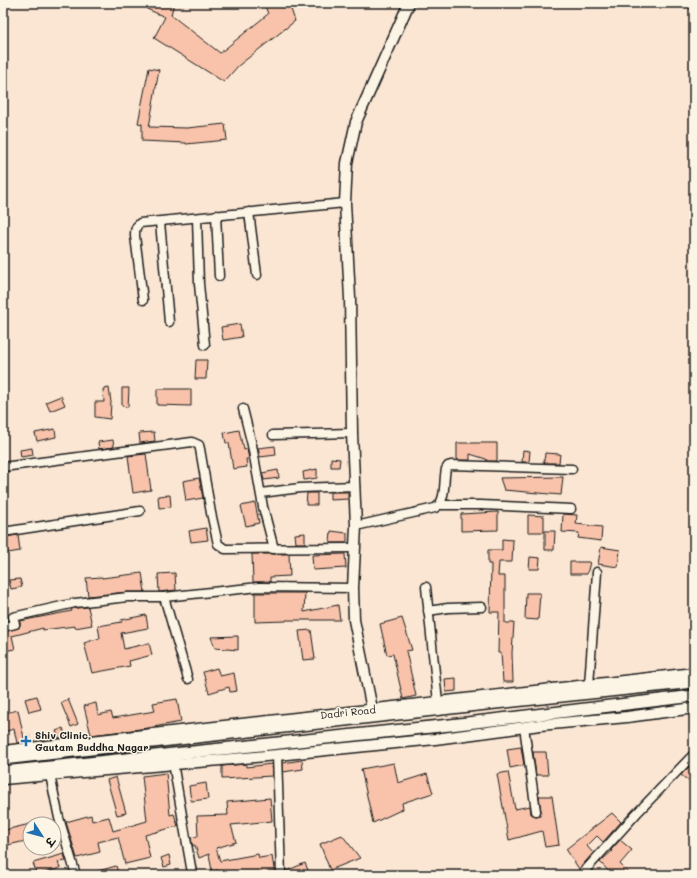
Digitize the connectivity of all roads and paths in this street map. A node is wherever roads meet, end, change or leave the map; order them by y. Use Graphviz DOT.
graph roads {
  1 [pos="409,3"];
  2 [pos="345,203"];
  3 [pos="249,212"];
  4 [pos="216,215"];
  5 [pos="197,218"];
  6 [pos="160,222"];
  7 [pos="257,275"];
  8 [pos="219,276"];
  9 [pos="143,300"];
  10 [pos="169,322"];
  11 [pos="205,345"];
  12 [pos="243,409"];
  13 [pos="352,433"];
  14 [pos="273,435"];
  15 [pos="3,467"];
  16 [pos="572,469"];
  17 [pos="355,486"];
  18 [pos="261,493"];
  19 [pos="440,505"];
  20 [pos="570,509"];
  21 [pos="140,512"];
  22 [pos="356,526"];
  23 [pos="3,532"];
  24 [pos="354,548"];
  25 [pos="274,549"];
  26 [pos="597,572"];
  27 [pos="426,587"];
  28 [pos="353,588"];
  29 [pos="164,597"];
  30 [pos="482,607"];
  31 [pos="428,611"];
  32 [pos="3,626"];
  33 [pos="694,673"];
  34 [pos="188,679"];
  35 [pos="694,682"];
  36 [pos="589,685"];
  37 [pos="694,696"];
  38 [pos="438,702"];
  39 [pos="694,708"];
  40 [pos="372,709"];
  41 [pos="524,727"];
  42 [pos="3,751"];
  43 [pos="694,754"];
  44 [pos="277,755"];
  45 [pos="3,759"];
  46 [pos="173,763"];
  47 [pos="3,772"];
  48 [pos="50,775"];
  49 [pos="3,779"];
  50 [pos="536,811"];
  51 [pos="192,873"];
  52 [pos="586,873"];
  53 [pos="76,875"];
  54 [pos="282,875"];
  1 -- 2 [label="street"];
  2 -- 3 [label="street"];
  2 -- 13 [label="street"];
  3 -- 4 [label="street"];
  3 -- 7 [label="street"];
  4 -- 5 [label="street"];
  4 -- 8 [label="street"];
  5 -- 6 [label="street"];
  5 -- 11 [label="street"];
  6 -- 9 [label="street"];
  6 -- 10 [label="street"];
  12 -- 18 [label="street"];
  13 -- 14 [label="street"];
  13 -- 17 [label="street"];
  15 -- 25 [label="street"];
  16 -- 19 [label="street"];
  17 -- 18 [label="street"];
  17 -- 22 [label="street"];
  18 -- 25 [label="street"];
  19 -- 20 [label="street"];
  19 -- 22 [label="street"];
  21 -- 23 [label="street"];
  22 -- 24 [label="street"];
  24 -- 25 [label="street"];
  24 -- 28 [label="street"];
  26 -- 36 [label="street"];
  27 -- 31 [label="street"];
  28 -- 29 [label="street"];
  28 -- 40 [label="street"];
  29 -- 32 [label="street"];
  29 -- 34 [label="street"];
  30 -- 31 [label="street"];
  31 -- 38 [label="street"];
  33 -- 36 [label="street, Dadri Road"];
  35 -- 45 [label="main road"];
  36 -- 38 [label="street, Dadri Road"];
  37 -- 47 [label="main road"];
  38 -- 40 [label="street, Dadri Road"];
  39 -- 41 [label="street"];
  40 -- 42 [label="street, Dadri Road"];
  41 -- 44 [label="street"];
  41 -- 50 [label="street"];
  43 -- 52 [label="street"];
  44 -- 46 [label="street"];
  44 -- 54 [label="street"];
  46 -- 48 [label="street"];
  46 -- 51 [label="street"];
  48 -- 49 [label="street"];
  48 -- 53 [label="street"];
}
